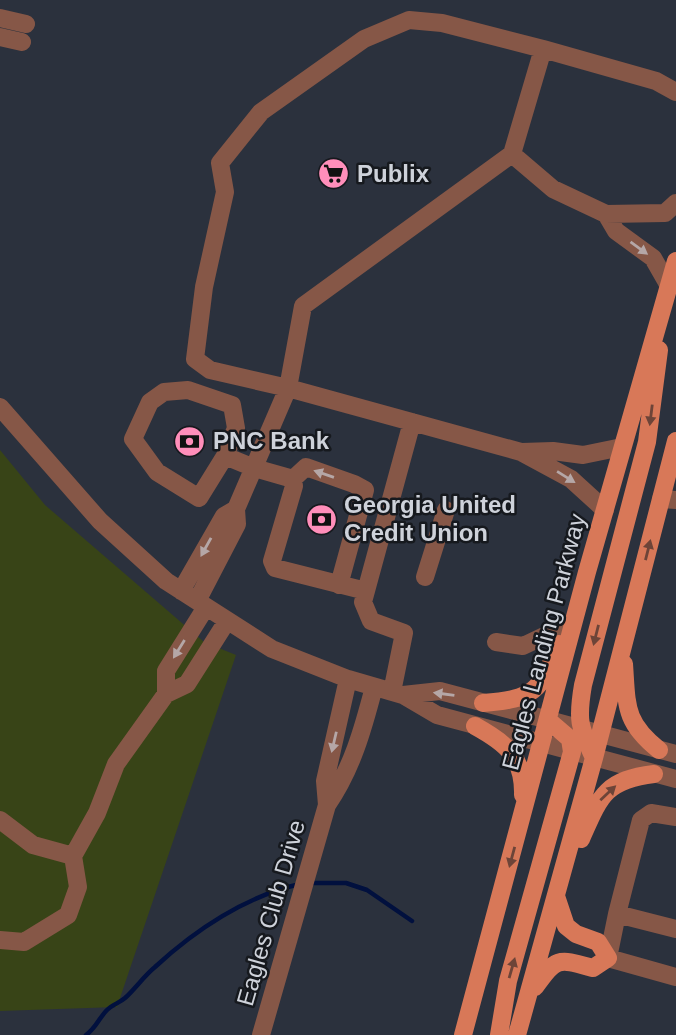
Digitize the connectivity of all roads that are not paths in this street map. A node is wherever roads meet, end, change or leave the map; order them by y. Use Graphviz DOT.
graph roads {
  1 [pos="0,18"];
  2 [pos="26,24"];
  3 [pos="0,37"];
  4 [pos="22,42"];
  5 [pos="543,49"];
  6 [pos="676,80"];
  7 [pos="656,81"];
  8 [pos="676,92"];
  9 [pos="512,153"];
  10 [pos="676,203"];
  11 [pos="606,214"];
  12 [pos="676,261"];
  13 [pos="667,292"];
  14 [pos="288,388"];
  15 [pos="0,407"];
  16 [pos="412,422"];
  17 [pos="676,441"];
  18 [pos="622,447"];
  19 [pos="522,452"];
  20 [pos="225,456"];
  21 [pos="254,468"];
  22 [pos="293,479"];
  23 [pos="668,500"];
  24 [pos="236,509"];
  25 [pos="446,510"];
  26 [pos="604,510"];
  27 [pos="587,572"];
  28 [pos="425,577"];
  29 [pos="339,584"];
  30 [pos="181,591"];
  31 [pos="366,591"];
  32 [pos="201,604"];
  33 [pos="227,621"];
  34 [pos="566,625"];
  35 [pos="496,642"];
  36 [pos="623,646"];
  37 [pos="348,679"];
  38 [pos="390,692"];
  39 [pos="166,694"];
  40 [pos="482,703"];
  41 [pos="549,721"];
  42 [pos="475,726"];
  43 [pos="581,729"];
  44 [pos="601,734"];
  45 [pos="543,744"];
  46 [pos="572,752"];
  47 [pos="667,752"];
  48 [pos="594,758"];
  49 [pos="654,774"];
  50 [pos="676,779"];
  51 [pos="327,805"];
  52 [pos="676,817"];
  53 [pos="522,818"];
  54 [pos="0,820"];
  55 [pos="74,856"];
  56 [pos="556,897"];
  57 [pos="617,914"];
  58 [pos="676,929"];
  59 [pos="0,940"];
  60 [pos="608,958"];
  61 [pos="676,978"];
  62 [pos="528,995"];
  63 [pos="261,1035"];
  64 [pos="463,1035"];
  65 [pos="499,1035"];
  66 [pos="517,1035"];
  1 -- 2 [label="street"];
  3 -- 4 [label="street"];
  5 -- 7 [label="street"];
  5 -- 9 [label="street"];
  5 -- 14 [label="street"];
  6 -- 7 [label="street"];
  7 -- 8 [label="street"];
  9 -- 11 [label="street"];
  9 -- 14 [label="street"];
  10 -- 11 [label="street"];
  11 -- 13 [label="street, one-way"];
  12 -- 13 [label="main road, Eagles Landing Parkway"];
  13 -- 18 [label="main road, Eagles Landing Parkway"];
  13 -- 43 [label="main road, one-way"];
  14 -- 16 [label="street"];
  14 -- 21 [label="street"];
  15 -- 30 [label="street"];
  16 -- 19 [label="street"];
  16 -- 31 [label="street"];
  17 -- 23 [label="main road"];
  18 -- 19 [label="street"];
  18 -- 26 [label="main road, Eagles Landing Parkway"];
  19 -- 26 [label="street, one-way"];
  20 -- 20 [label="street"];
  20 -- 21 [label="street"];
  21 -- 22 [label="street"];
  21 -- 24 [label="street"];
  22 -- 29 [label="street"];
  29 -- 22 [label="street, one-way"];
  36 -- 23 [label="main road, one-way"];
  24 -- 30 [label="street, one-way"];
  24 -- 32 [label="street"];
  25 -- 28 [label="street"];
  26 -- 27 [label="main road, Eagles Landing Parkway"];
  27 -- 34 [label="main road"];
  27 -- 41 [label="main road, Eagles Landing Parkway"];
  29 -- 31 [label="street"];
  30 -- 32 [label="street"];
  31 -- 38 [label="street"];
  32 -- 33 [label="street"];
  32 -- 39 [label="street, one-way"];
  33 -- 37 [label="street"];
  33 -- 39 [label="street"];
  34 -- 35 [label="street"];
  34 -- 40 [label="main road"];
  36 -- 44 [label="main road"];
  36 -- 47 [label="main road"];
  37 -- 38 [label="street"];
  37 -- 51 [label="street, one-way"];
  40 -- 38 [label="street, one-way"];
  38 -- 42 [label="street"];
  38 -- 51 [label="street"];
  39 -- 55 [label="street"];
  40 -- 41 [label="street"];
  41 -- 43 [label="street"];
  41 -- 45 [label="main road, Eagles Landing Parkway"];
  41 -- 46 [label="main road"];
  42 -- 45 [label="street"];
  42 -- 53 [label="main road"];
  43 -- 44 [label="street"];
  43 -- 48 [label="main road"];
  44 -- 47 [label="street"];
  44 -- 48 [label="main road"];
  45 -- 46 [label="street"];
  45 -- 53 [label="main road, Eagles Landing Parkway"];
  46 -- 48 [label="street"];
  65 -- 46 [label="main road, one-way"];
  48 -- 49 [label="street"];
  48 -- 56 [label="main road"];
  49 -- 50 [label="street"];
  56 -- 49 [label="main road, one-way"];
  51 -- 63 [label="street, Eagles Club Drive"];
  52 -- 57 [label="street"];
  53 -- 64 [label="main road, Eagles Landing Parkway, one-way"];
  54 -- 55 [label="street"];
  55 -- 59 [label="street"];
  56 -- 60 [label="main road"];
  56 -- 62 [label="main road"];
  57 -- 58 [label="street"];
  57 -- 60 [label="street"];
  60 -- 61 [label="street"];
  60 -- 62 [label="main road"];
  62 -- 66 [label="main road"];
}
